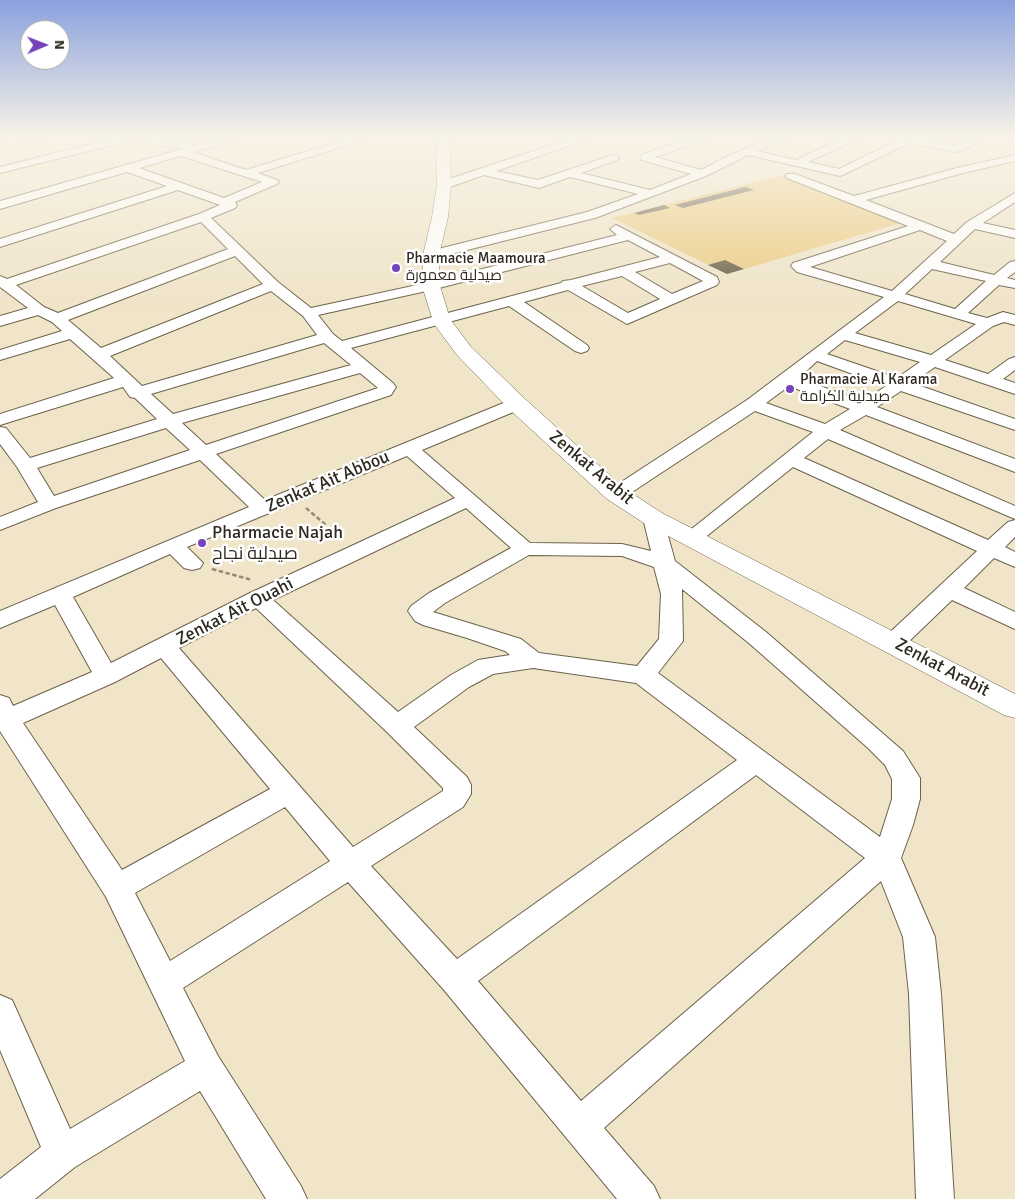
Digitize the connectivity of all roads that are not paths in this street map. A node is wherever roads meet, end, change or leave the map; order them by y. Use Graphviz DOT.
graph roads {
  1 [pos="41,193"];
  2 [pos="158,193"];
  3 [pos="200,193"];
  4 [pos="248,193"];
  5 [pos="443,193"];
  6 [pos="647,193"];
  7 [pos="840,193"];
  8 [pos="879,193"];
  9 [pos="651,194"];
  10 [pos="1015,197"];
  11 [pos="854,200"];
  12 [pos="225,202"];
  13 [pos="0,205"];
  14 [pos="998,208"];
  15 [pos="1015,211"];
  16 [pos="591,215"];
  17 [pos="203,217"];
  18 [pos="972,225"];
  19 [pos="920,226"];
  20 [pos="1015,234"];
  21 [pos="629,236"];
  22 [pos="955,239"];
  23 [pos="0,243"];
  24 [pos="238,250"];
  25 [pos="431,255"];
  26 [pos="672,258"];
  27 [pos="929,264"];
  28 [pos="1015,265"];
  29 [pos="622,270"];
  30 [pos="996,280"];
  31 [pos="3,282"];
  32 [pos="568,284"];
  33 [pos="1015,284"];
  34 [pos="272,285"];
  35 [pos="431,286"];
  36 [pos="894,297"];
  37 [pos="671,300"];
  38 [pos="512,301"];
  39 [pos="39,310"];
  40 [pos="308,313"];
  41 [pos="958,314"];
  42 [pos="57,319"];
  43 [pos="441,320"];
  44 [pos="1015,320"];
  45 [pos="0,321"];
  46 [pos="988,323"];
  47 [pos="72,333"];
  48 [pos="844,334"];
  49 [pos="332,342"];
  50 [pos="581,348"];
  51 [pos="0,355"];
  52 [pos="99,355"];
  53 [pos="815,355"];
  54 [pos="933,361"];
  55 [pos="1015,362"];
  56 [pos="363,367"];
  57 [pos="787,379"];
  58 [pos="990,381"];
  59 [pos="898,384"];
  60 [pos="131,386"];
  61 [pos="1015,389"];
  62 [pos="517,404"];
  63 [pos="753,404"];
  64 [pos="865,408"];
  65 [pos="0,420"];
  66 [pos="169,421"];
  67 [pos="1015,425"];
  68 [pos="826,431"];
  69 [pos="0,432"];
  70 [pos="1015,437"];
  71 [pos="409,448"];
  72 [pos="203,452"];
  73 [pos="994,457"];
  74 [pos="790,458"];
  75 [pos="14,460"];
  76 [pos="1015,466"];
  77 [pos="616,494"];
  78 [pos="468,500"];
  79 [pos="49,504"];
  80 [pos="262,509"];
  81 [pos="1015,513"];
  82 [pos="653,518"];
  83 [pos="0,524"];
  84 [pos="1015,526"];
  85 [pos="691,539"];
  86 [pos="172,545"];
  87 [pos="525,549"];
  88 [pos="991,549"];
  89 [pos="1015,560"];
  90 [pos="192,563"];
  91 [pos="663,563"];
  92 [pos="948,589"];
  93 [pos="61,595"];
  94 [pos="258,598"];
  95 [pos="0,620"];
  96 [pos="1015,620"];
  97 [pos="894,642"];
  98 [pos="165,647"];
  99 [pos="534,660"];
  100 [pos="106,676"];
  101 [pos="642,676"];
  102 [pos="1015,707"];
  103 [pos="2,715"];
  104 [pos="397,726"];
  105 [pos="756,760"];
  106 [pos="289,792"];
  107 [pos="886,858"];
  108 [pos="350,864"];
  109 [pos="116,888"];
  110 [pos="455,979"];
  111 [pos="165,982"];
  112 [pos="0,1011"];
  113 [pos="206,1068"];
  114 [pos="580,1125"];
  115 [pos="62,1154"];
  116 [pos="6,1199"];
  117 [pos="288,1199"];
  118 [pos="641,1199"];
  119 [pos="935,1199"];
  1 -- 13 [label="street"];
  2 -- 23 [label="street"];
  3 -- 12 [label="street"];
  4 -- 12 [label="street"];
  5 -- 25 [label="street, Zenkat Arabit"];
  6 -- 9 [label="street"];
  7 -- 11 [label="street"];
  8 -- 11 [label="street"];
  9 -- 16 [label="street"];
  10 -- 14 [label="street"];
  11 -- 19 [label="street"];
  12 -- 17 [label="street"];
  14 -- 15 [label="street"];
  14 -- 18 [label="street"];
  16 -- 21 [label="street"];
  16 -- 25 [label="street"];
  17 -- 24 [label="street"];
  17 -- 31 [label="street"];
  18 -- 20 [label="street"];
  18 -- 22 [label="street"];
  19 -- 22 [label="street"];
  19 -- 36 [label="street"];
  21 -- 26 [label="street"];
  21 -- 35 [label="street"];
  22 -- 27 [label="street"];
  24 -- 34 [label="street"];
  24 -- 42 [label="street"];
  25 -- 35 [label="street, Zenkat Arabit"];
  26 -- 29 [label="street"];
  26 -- 37 [label="street"];
  27 -- 30 [label="street"];
  27 -- 36 [label="street"];
  28 -- 30 [label="street"];
  29 -- 32 [label="street"];
  29 -- 37 [label="street"];
  30 -- 33 [label="street"];
  30 -- 41 [label="street"];
  31 -- 39 [label="street"];
  32 -- 37 [label="street"];
  32 -- 38 [label="street"];
  34 -- 40 [label="street"];
  34 -- 52 [label="street"];
  35 -- 40 [label="street"];
  35 -- 43 [label="street, Zenkat Arabit"];
  36 -- 41 [label="street"];
  36 -- 48 [label="street"];
  38 -- 43 [label="street"];
  38 -- 50 [label="street"];
  39 -- 42 [label="street"];
  39 -- 45 [label="street"];
  40 -- 49 [label="street"];
  41 -- 46 [label="street"];
  42 -- 47 [label="street"];
  43 -- 49 [label="street"];
  43 -- 62 [label="street, Zenkat Arabit"];
  44 -- 46 [label="street"];
  46 -- 54 [label="street"];
  47 -- 51 [label="street"];
  47 -- 52 [label="street"];
  48 -- 53 [label="street"];
  48 -- 54 [label="street"];
  49 -- 56 [label="street"];
  49 -- 60 [label="street"];
  52 -- 60 [label="street"];
  53 -- 57 [label="street"];
  53 -- 59 [label="street"];
  54 -- 58 [label="street"];
  54 -- 59 [label="street"];
  55 -- 58 [label="street"];
  56 -- 66 [label="street"];
  56 -- 72 [label="street"];
  57 -- 63 [label="street"];
  57 -- 64 [label="street"];
  58 -- 61 [label="street"];
  59 -- 64 [label="street"];
  59 -- 67 [label="street"];
  60 -- 65 [label="street"];
  60 -- 66 [label="street"];
  62 -- 71 [label="street, Zenkat Ait Abbou"];
  62 -- 77 [label="street, Zenkat Arabit"];
  63 -- 68 [label="street"];
  63 -- 77 [label="street"];
  64 -- 68 [label="street"];
  64 -- 73 [label="street"];
  66 -- 72 [label="street"];
  66 -- 75 [label="street"];
  68 -- 74 [label="street"];
  68 -- 81 [label="street"];
  69 -- 75 [label="street"];
  70 -- 73 [label="street"];
  71 -- 78 [label="street"];
  71 -- 80 [label="street, Zenkat Ait Abbou"];
  72 -- 79 [label="street"];
  72 -- 80 [label="street"];
  73 -- 76 [label="street"];
  74 -- 85 [label="street"];
  74 -- 88 [label="street"];
  75 -- 79 [label="street"];
  77 -- 82 [label="street, Zenkat Arabit"];
  78 -- 87 [label="street"];
  78 -- 94 [label="street, Zenkat Ait Ouahi"];
  79 -- 83 [label="street"];
  80 -- 86 [label="street, Zenkat Ait Abbou"];
  82 -- 85 [label="street, Zenkat Arabit"];
  82 -- 91 [label="street"];
  84 -- 88 [label="street"];
  85 -- 97 [label="street, Zenkat Arabit"];
  86 -- 90 [label="street"];
  86 -- 93 [label="street, Zenkat Ait Abbou"];
  87 -- 91 [label="street"];
  87 -- 99 [label="street"];
  88 -- 89 [label="street"];
  88 -- 92 [label="street"];
  91 -- 101 [label="street"];
  91 -- 107 [label="street"];
  92 -- 96 [label="street"];
  92 -- 97 [label="street"];
  93 -- 95 [label="street, Zenkat Ait Abbou"];
  93 -- 100 [label="street"];
  94 -- 98 [label="street, Zenkat Ait Ouahi"];
  94 -- 104 [label="street"];
  97 -- 102 [label="street, Zenkat Arabit"];
  98 -- 100 [label="street, Zenkat Ait Ouahi"];
  98 -- 106 [label="street"];
  99 -- 101 [label="street"];
  99 -- 104 [label="street"];
  100 -- 103 [label="street, Zenkat Ait Ouahi"];
  101 -- 105 [label="street"];
  103 -- 109 [label="street"];
  104 -- 108 [label="street"];
  105 -- 107 [label="street"];
  105 -- 110 [label="street"];
  106 -- 108 [label="street"];
  106 -- 109 [label="street"];
  107 -- 114 [label="street"];
  107 -- 119 [label="street"];
  108 -- 110 [label="street"];
  108 -- 111 [label="street"];
  109 -- 111 [label="street"];
  110 -- 114 [label="street"];
  111 -- 113 [label="street"];
  112 -- 115 [label="street"];
  113 -- 115 [label="street"];
  113 -- 117 [label="street"];
  114 -- 118 [label="street"];
  115 -- 116 [label="street"];
}
